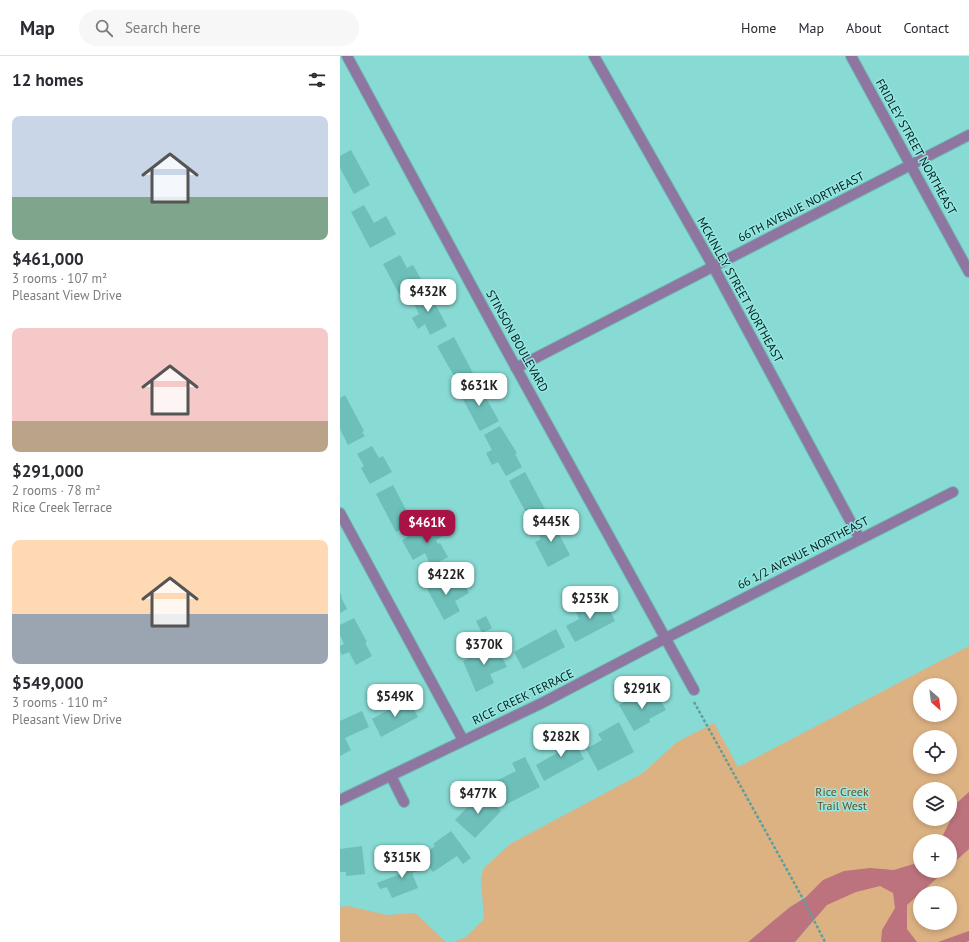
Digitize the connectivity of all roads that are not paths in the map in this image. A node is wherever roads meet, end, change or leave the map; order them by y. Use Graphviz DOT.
graph roads {
  1 [pos="347,56"];
  2 [pos="594,56"];
  3 [pos="851,56"];
  4 [pos="969,135"];
  5 [pos="910,165"];
  6 [pos="713,266"];
  7 [pos="969,272"];
  8 [pos="516,368"];
  9 [pos="953,492"];
  10 [pos="340,513"];
  11 [pos="860,539"];
  12 [pos="666,638"];
  13 [pos="694,690"];
  14 [pos="463,740"];
  15 [pos="391,776"];
  16 [pos="340,800"];
  17 [pos="404,802"];
  1 -- 8 [label="street, STINSON BOULEVARD"];
  2 -- 6 [label="street, MCKINLEY STREET NORTHEAST"];
  3 -- 5 [label="street, FRIDLEY STREET NORTHEAST"];
  4 -- 5 [label="street, 66TH AVENUE NORTHEAST"];
  5 -- 6 [label="street, 66TH AVENUE NORTHEAST"];
  5 -- 7 [label="street, FRIDLEY STREET NORTHEAST"];
  6 -- 8 [label="street, 66TH AVENUE NORTHEAST"];
  6 -- 11 [label="street, MCKINLEY STREET NORTHEAST"];
  8 -- 12 [label="street, STINSON BOULEVARD"];
  9 -- 11 [label="street, 66 1/2 AVENUE NORTHEAST"];
  10 -- 14 [label="street"];
  11 -- 12 [label="street, 66 1/2 AVENUE NORTHEAST"];
  12 -- 13 [label="street, STINSON BOULEVARD"];
  12 -- 14 [label="street, RICE CREEK TERRACE"];
  14 -- 15 [label="street, RICE CREEK TERRACE"];
  15 -- 16 [label="street, RICE CREEK TERRACE"];
  15 -- 17 [label="street"];
}
